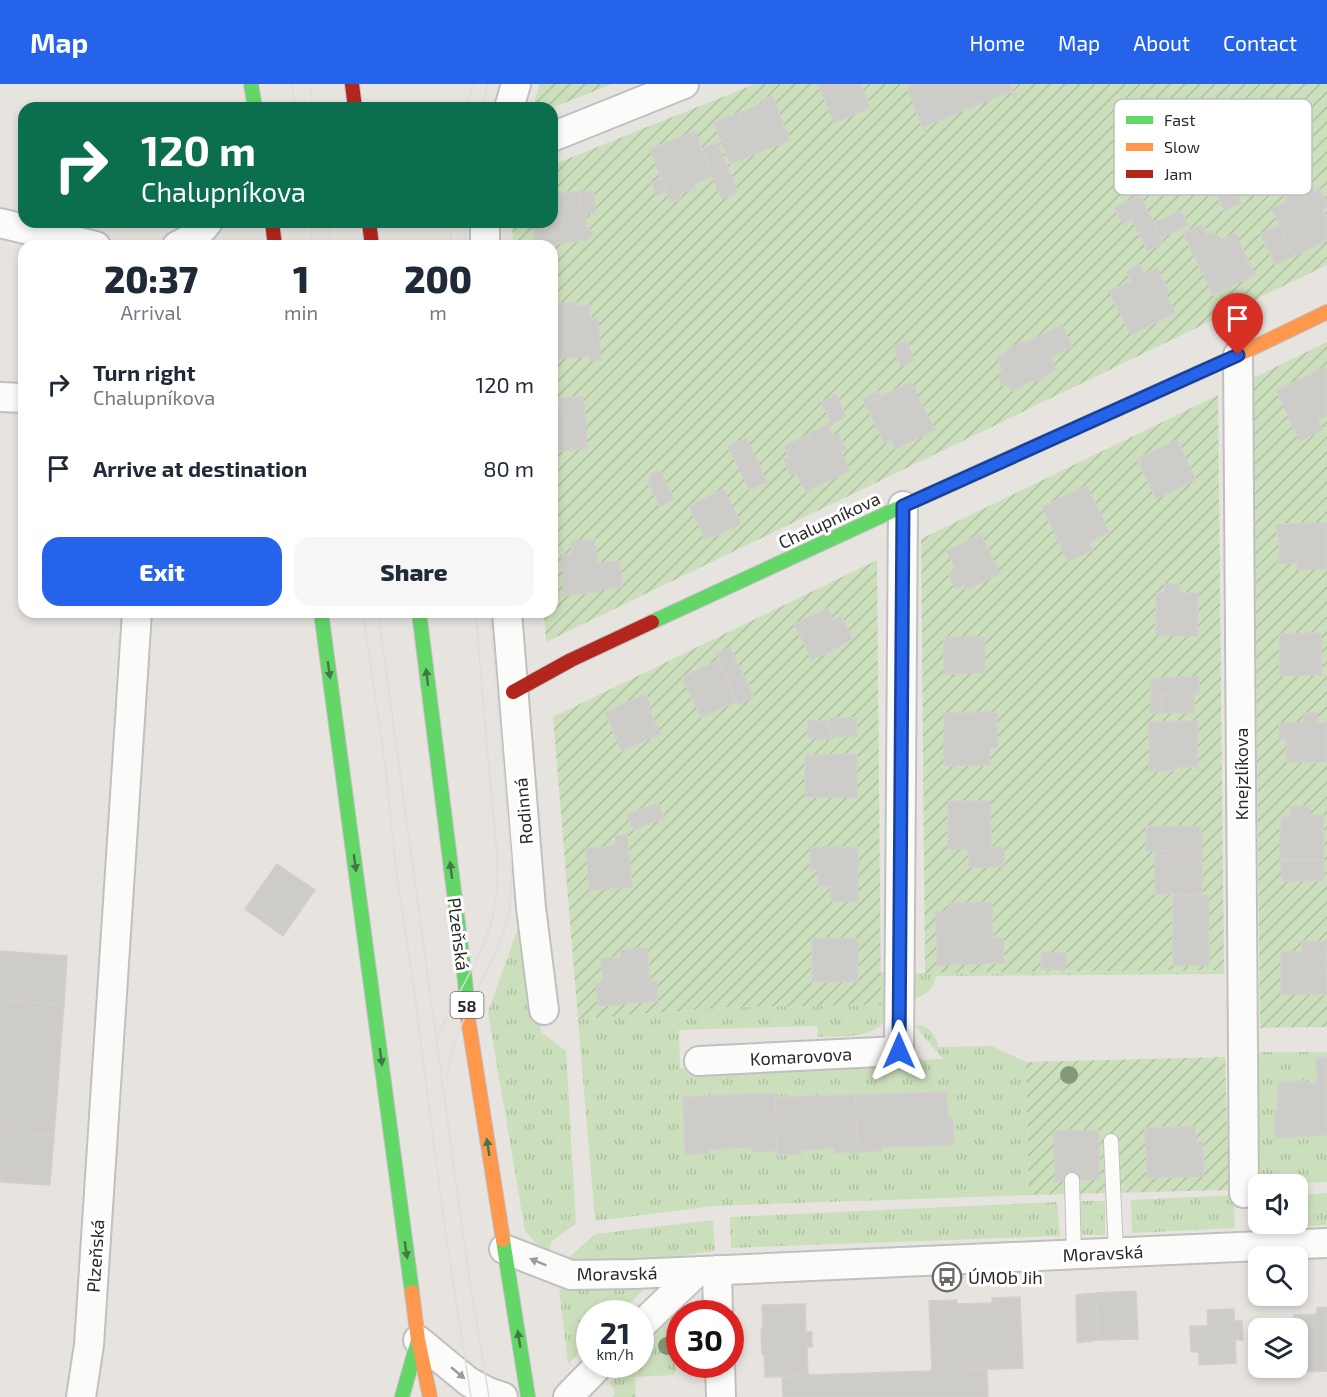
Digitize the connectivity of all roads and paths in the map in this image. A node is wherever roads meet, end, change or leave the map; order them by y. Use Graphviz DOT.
graph roads {
  1 [pos="251,84"];
  2 [pos="351,84"];
  3 [pos="516,84"];
  4 [pos="684,84"];
  5 [pos="254,102"];
  6 [pos="354,102"];
  7 [pos="511,102"];
  8 [pos="558,134"];
  9 [pos="0,223"];
  10 [pos="18,227"];
  11 [pos="21,228"];
  12 [pos="204,228"];
  13 [pos="71,240"];
  14 [pos="190,240"];
  15 [pos="1327,312"];
  16 [pos="1238,355"];
  17 [pos="0,397"];
  18 [pos="18,398"];
  19 [pos="903,506"];
  20 [pos="137,618"];
  21 [pos="322,618"];
  22 [pos="419,618"];
  23 [pos="507,618"];
  24 [pos="513,692"];
  25 [pos="544,1010"];
  26 [pos="699,1061"];
  27 [pos="1111,1141"];
  28 [pos="1072,1180"];
  29 [pos="1244,1193"];
  30 [pos="1327,1243"];
  31 [pos="504,1249"];
  32 [pos="1116,1252"];
  33 [pos="1074,1254"];
  34 [pos="707,1271"];
  35 [pos="714,1300"];
  36 [pos="654,1315"];
  37 [pos="418,1340"];
  38 [pos="586,1378"];
  39 [pos="720,1378"];
  40 [pos="81,1397"];
  41 [pos="402,1397"];
  42 [pos="430,1397"];
  43 [pos="503,1397"];
  44 [pos="528,1397"];
  45 [pos="567,1397"];
  46 [pos="721,1397"];
  1 -- 5 [label="main road"];
  2 -- 6 [label="main road"];
  3 -- 7 [label="street"];
  4 -- 8 [label="street"];
  9 -- 10 [label="street"];
  11 -- 13 [label="street"];
  12 -- 14 [label="street"];
  15 -- 16 [label="main road, Chalupníkova"];
  16 -- 19 [label="main road, Chalupníkova"];
  16 -- 29 [label="street, Knejzlíkova"];
  17 -- 18 [label="street"];
  19 -- 24 [label="main road, Chalupníkova"];
  19 -- 26 [label="street, Komarovova"];
  20 -- 40 [label="street, Plzeňská"];
  21 -- 37 [label="main road, one-way"];
  31 -- 22 [label="main road, Plzeňská / 58, one-way"];
  23 -- 24 [label="street, Rodinná"];
  24 -- 25 [label="street, Rodinná"];
  27 -- 32 [label="lane"];
  28 -- 33 [label="lane"];
  30 -- 32 [label="street, Moravská"];
  34 -- 31 [label="street, Moravská, one-way"];
  44 -- 31 [label="main road, Plzeňská / 58, one-way"];
  32 -- 33 [label="street, Moravská"];
  33 -- 34 [label="street, Moravská"];
  34 -- 35 [label="street"];
  34 -- 36 [label="street, Moravská"];
  37 -- 41 [label="main road"];
  37 -- 42 [label="main road"];
  37 -- 43 [label="street, one-way"];
  38 -- 45 [label="street"];
  39 -- 46 [label="street"];
}
